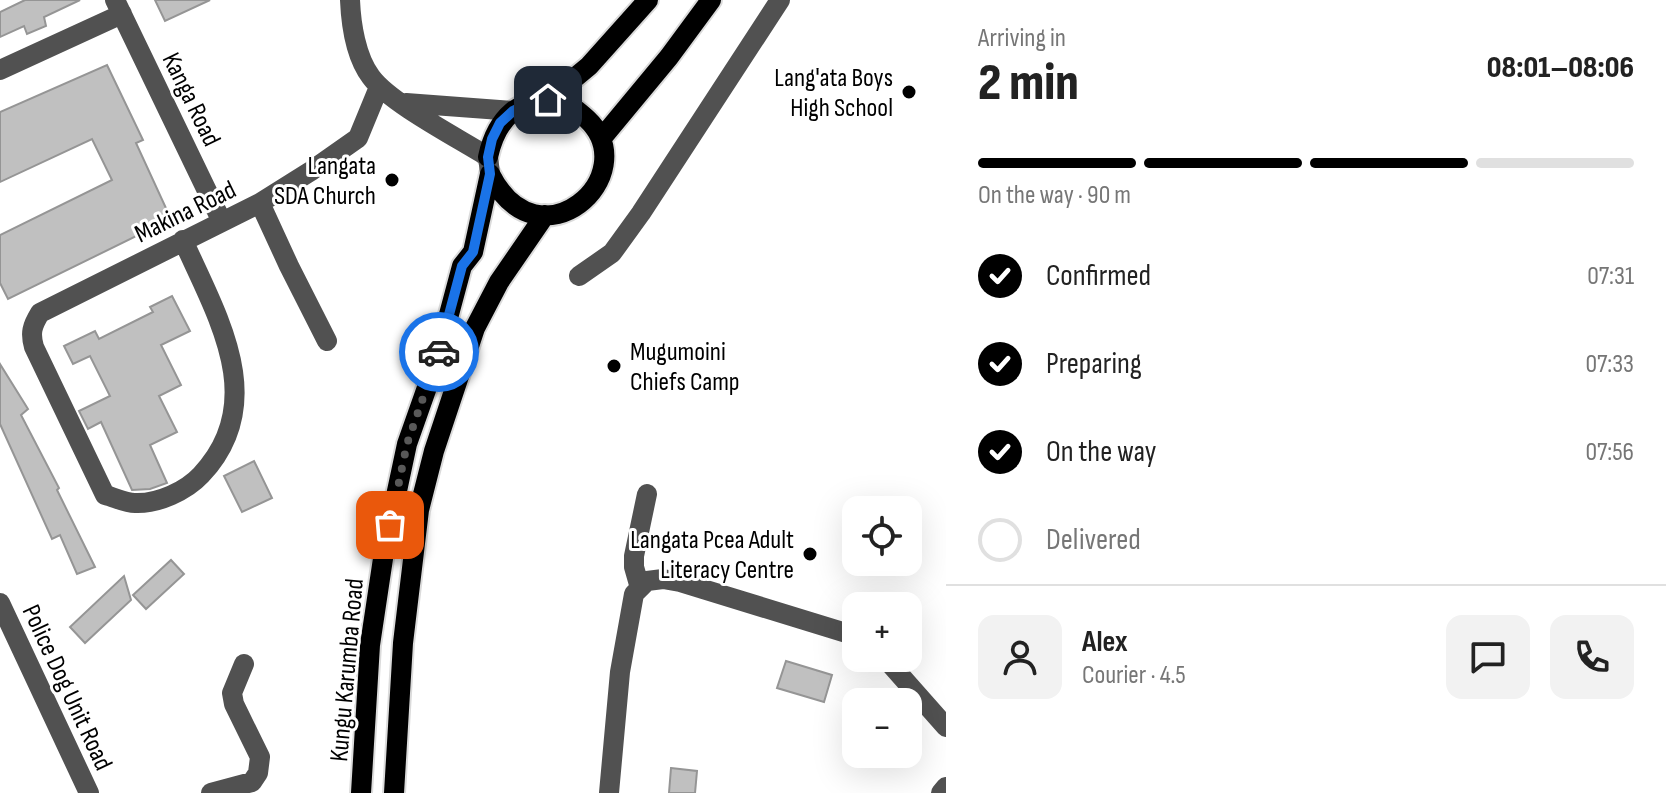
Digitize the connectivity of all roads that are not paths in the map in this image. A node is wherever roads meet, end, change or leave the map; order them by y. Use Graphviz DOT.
graph roads {
  1 [pos="350,0"];
  2 [pos="648,0"];
  3 [pos="711,0"];
  4 [pos="780,0"];
  5 [pos="119,7"];
  6 [pos="0,70"];
  7 [pos="379,87"];
  8 [pos="548,100"];
  9 [pos="402,103"];
  10 [pos="513,111"];
  11 [pos="601,139"];
  12 [pos="489,166"];
  13 [pos="260,203"];
  14 [pos="545,215"];
  15 [pos="222,222"];
  16 [pos="183,240"];
  17 [pos="579,276"];
  18 [pos="327,341"];
  19 [pos="647,494"];
  20 [pos="640,588"];
  21 [pos="0,603"];
  22 [pos="842,632"];
  23 [pos="244,664"];
  24 [pos="897,672"];
  25 [pos="946,727"];
  26 [pos="946,787"];
  27 [pos="89,793"];
  28 [pos="211,793"];
  29 [pos="361,793"];
  30 [pos="394,793"];
  31 [pos="609,793"];
  32 [pos="941,793"];
  1 -- 7 [label="street"];
  2 -- 8 [label="main road"];
  3 -- 11 [label="main road"];
  4 -- 17 [label="street"];
  5 -- 6 [label="street"];
  5 -- 15 [label="street, Kanga Road"];
  7 -- 9 [label="street"];
  7 -- 13 [label="street, Makina Road"];
  8 -- 10 [label="main road"];
  8 -- 11 [label="main road"];
  9 -- 10 [label="street"];
  9 -- 12 [label="street"];
  10 -- 12 [label="main road"];
  11 -- 14 [label="main road"];
  12 -- 14 [label="main road"];
  12 -- 29 [label="main road, Kungu Karumba Road"];
  13 -- 15 [label="street, Makina Road"];
  13 -- 18 [label="street"];
  14 -- 30 [label="main road"];
  15 -- 16 [label="street, Makina Road"];
  16 -- 16 [label="street, Makina Road"];
  19 -- 20 [label="street"];
  20 -- 22 [label="street"];
  20 -- 31 [label="street"];
  21 -- 27 [label="street, Police Dog Unit Road"];
  23 -- 28 [label="street"];
  24 -- 25 [label="street"];
  26 -- 32 [label="street"];
}
